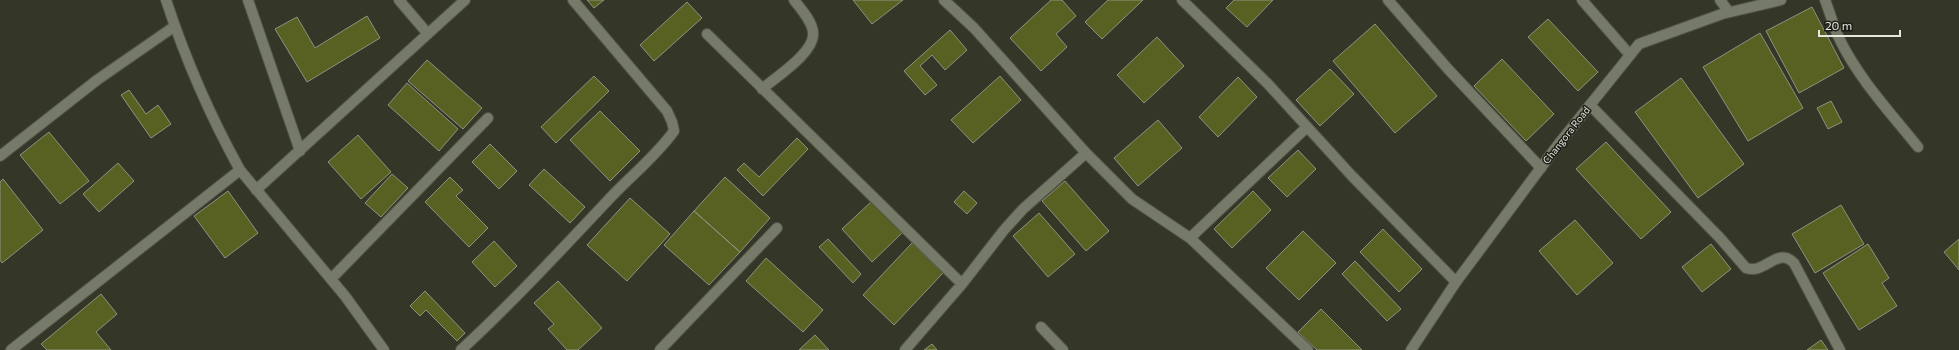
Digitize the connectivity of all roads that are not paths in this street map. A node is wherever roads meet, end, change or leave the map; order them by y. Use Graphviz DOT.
graph roads {
  1 [pos="166,0"];
  2 [pos="248,0"];
  3 [pos="399,0"];
  4 [pos="465,0"];
  5 [pos="573,0"];
  6 [pos="794,0"];
  7 [pos="944,0"];
  8 [pos="1182,0"];
  9 [pos="1388,0"];
  10 [pos="1582,0"];
  11 [pos="1720,0"];
  12 [pos="1781,0"];
  13 [pos="1825,0"];
  14 [pos="1729,12"];
  15 [pos="175,26"];
  16 [pos="428,34"];
  17 [pos="707,34"];
  18 [pos="1630,55"];
  19 [pos="762,88"];
  20 [pos="1590,105"];
  21 [pos="488,118"];
  22 [pos="1307,127"];
  23 [pos="1918,147"];
  24 [pos="300,151"];
  25 [pos="1086,153"];
  26 [pos="0,156"];
  27 [pos="1541,168"];
  28 [pos="240,170"];
  29 [pos="256,190"];
  30 [pos="777,228"];
  31 [pos="1190,238"];
  32 [pos="330,279"];
  33 [pos="1456,282"];
  34 [pos="962,284"];
  35 [pos="1041,327"];
  36 [pos="11,350"];
  37 [pos="384,350"];
  38 [pos="461,350"];
  39 [pos="660,350"];
  40 [pos="905,350"];
  41 [pos="1062,350"];
  42 [pos="1308,350"];
  43 [pos="1412,350"];
  44 [pos="1840,350"];
  1 -- 15 [label="street"];
  2 -- 24 [label="street"];
  3 -- 16 [label="street"];
  4 -- 16 [label="street"];
  5 -- 38 [label="street"];
  6 -- 19 [label="street"];
  7 -- 25 [label="street"];
  8 -- 22 [label="street"];
  9 -- 27 [label="street"];
  10 -- 18 [label="street"];
  11 -- 14 [label="street"];
  12 -- 14 [label="street, Changora Road"];
  13 -- 23 [label="street"];
  14 -- 18 [label="street, Changora Road"];
  15 -- 26 [label="street"];
  15 -- 28 [label="street"];
  16 -- 24 [label="street"];
  17 -- 19 [label="street"];
  18 -- 20 [label="street, Changora Road"];
  19 -- 34 [label="street"];
  20 -- 27 [label="street, Changora Road"];
  20 -- 44 [label="street"];
  21 -- 32 [label="street"];
  22 -- 31 [label="street"];
  22 -- 33 [label="street"];
  24 -- 29 [label="street"];
  25 -- 31 [label="street"];
  25 -- 34 [label="street"];
  27 -- 33 [label="street, Changora Road"];
  28 -- 29 [label="street"];
  28 -- 36 [label="street"];
  29 -- 32 [label="street"];
  30 -- 39 [label="street"];
  31 -- 42 [label="street"];
  32 -- 37 [label="street"];
  33 -- 43 [label="street, Changora Road"];
  34 -- 40 [label="street"];
  35 -- 41 [label="street"];
}
